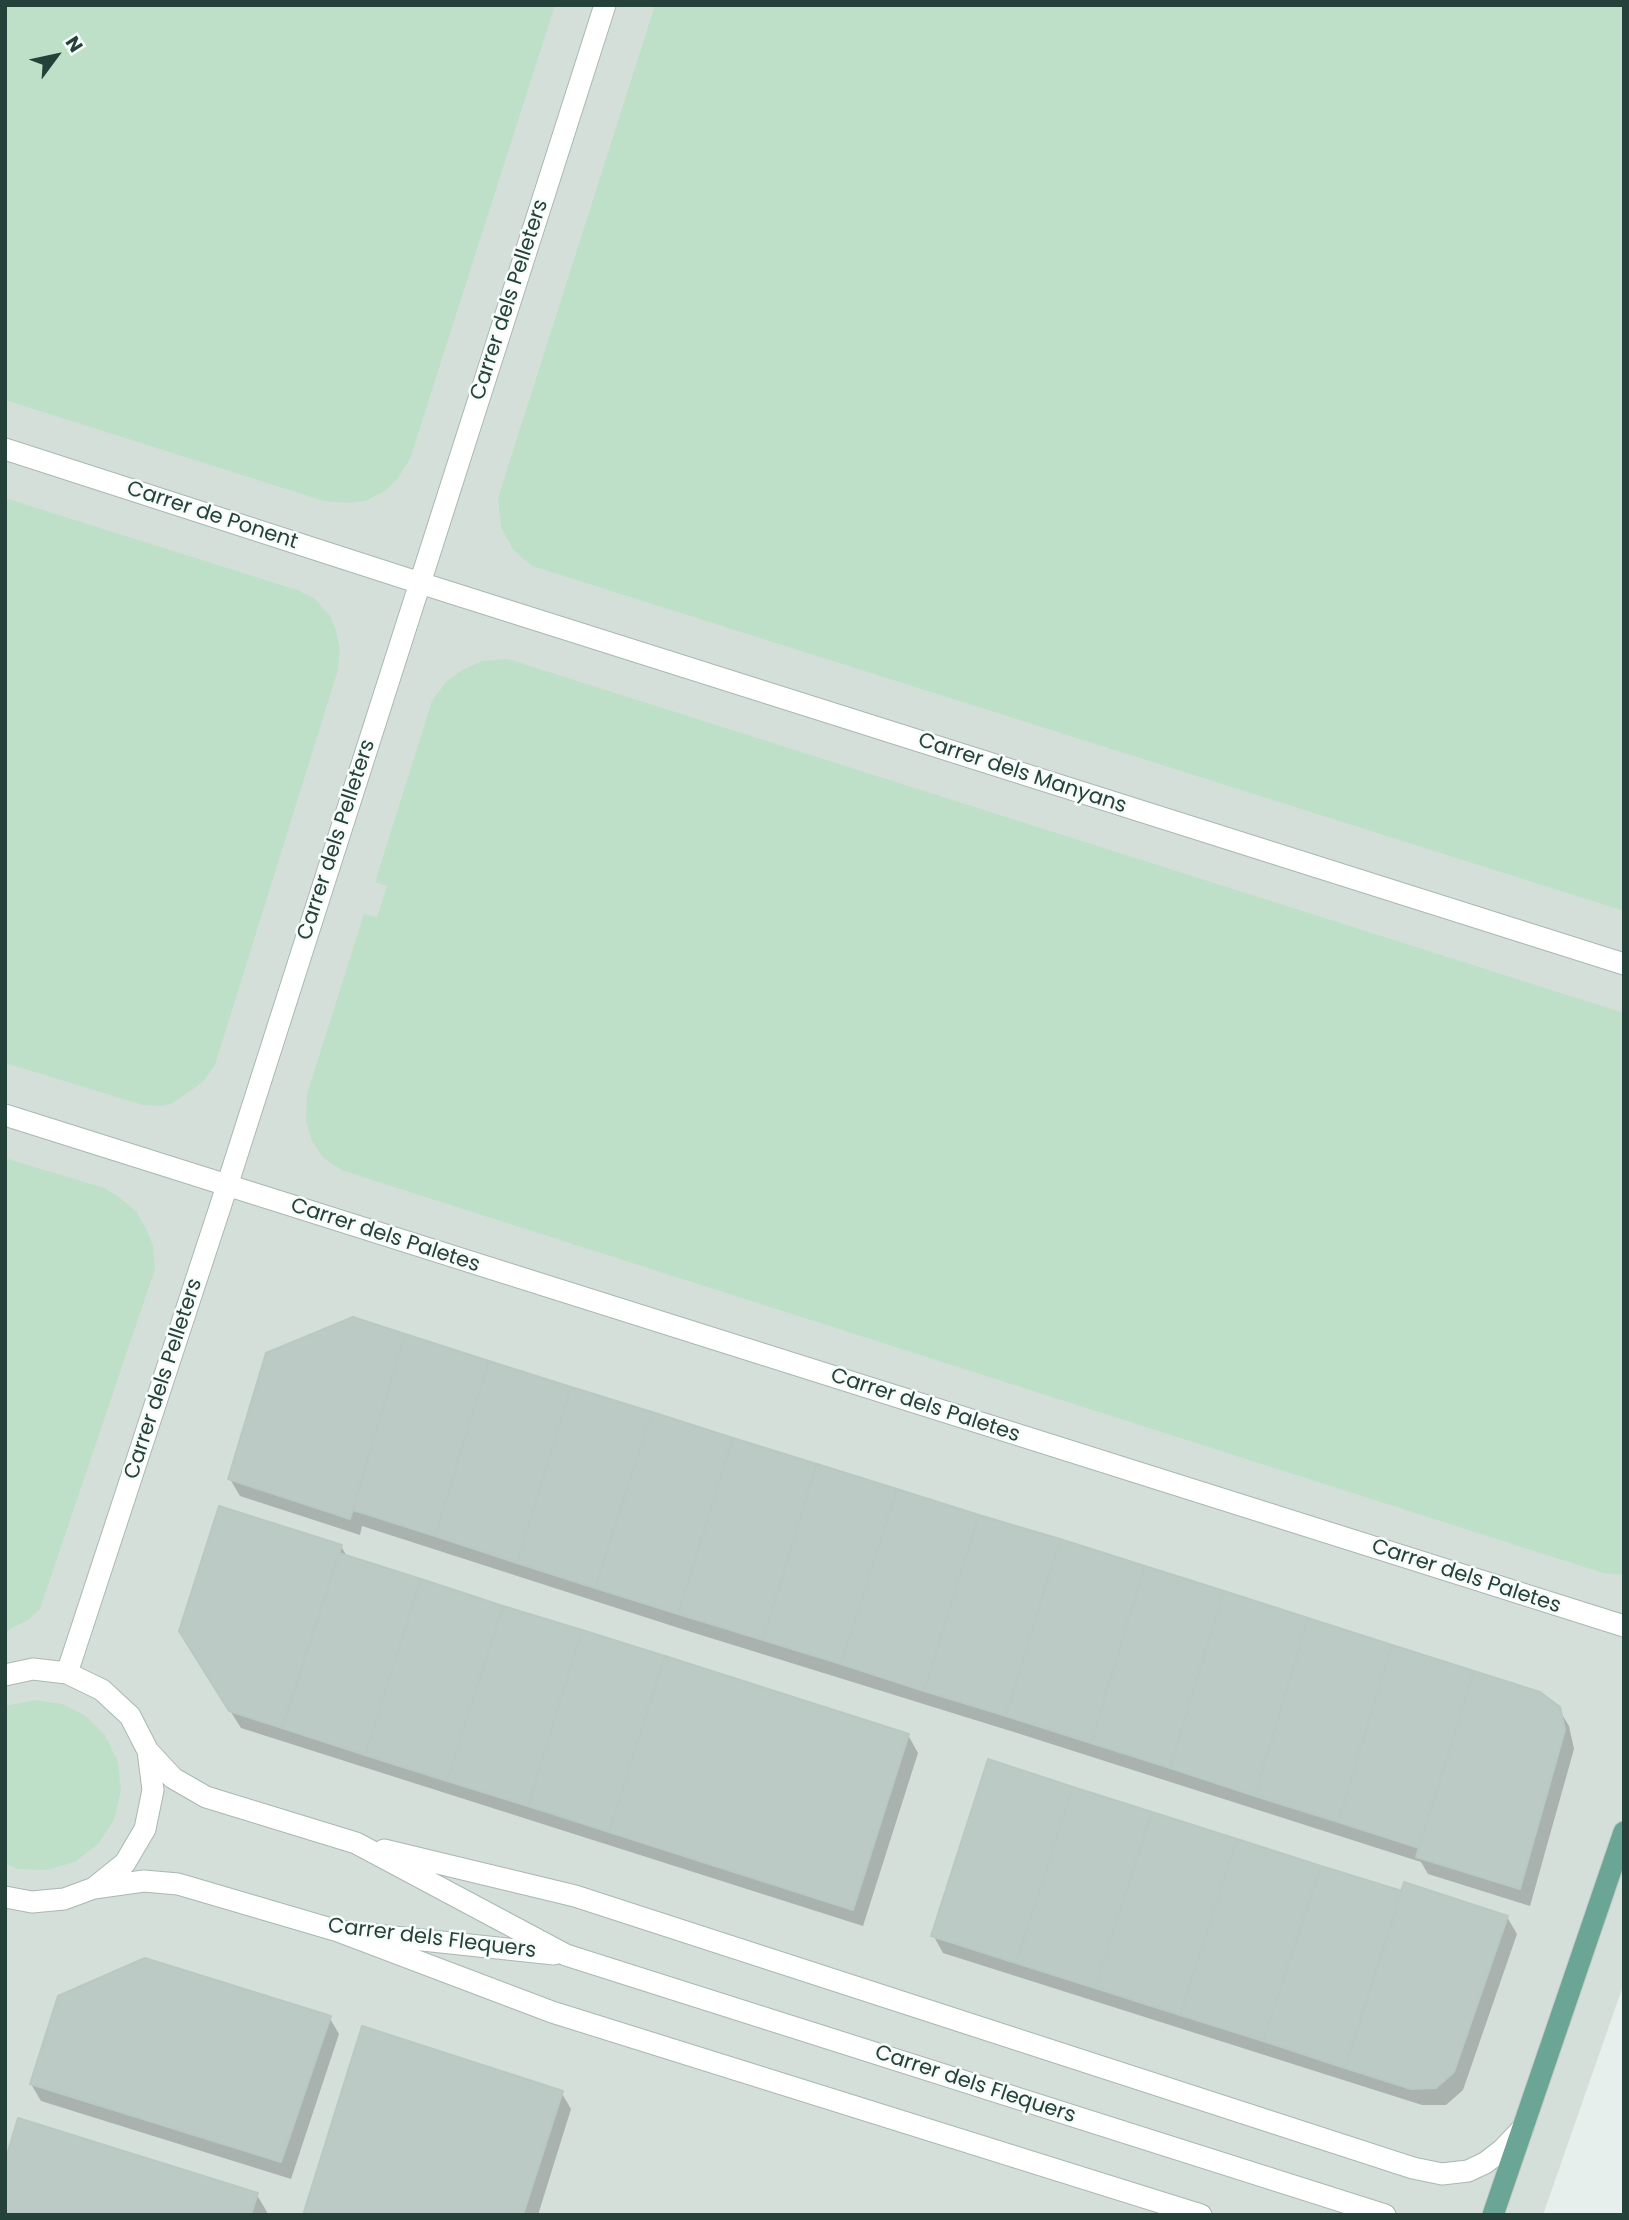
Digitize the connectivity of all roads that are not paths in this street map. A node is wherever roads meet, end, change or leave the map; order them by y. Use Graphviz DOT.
graph roads {
  1 [pos="605,5"];
  2 [pos="5,449"];
  3 [pos="420,583"];
  4 [pos="1624,964"];
  5 [pos="5,1115"];
  6 [pos="227,1186"];
  7 [pos="1624,1626"];
  8 [pos="67,1674"];
  9 [pos="5,1675"];
  10 [pos="148,1751"];
  11 [pos="1624,1832"];
  12 [pos="356,1843"];
  13 [pos="94,1888"];
  14 [pos="5,1897"];
  15 [pos="338,1931"];
  16 [pos="566,1955"];
  17 [pos="1524,2127"];
  18 [pos="1202,2215"];
  19 [pos="1385,2215"];
  20 [pos="1493,2215"];
  1 -- 3 [label="street, Carrer dels Pelleters"];
  2 -- 3 [label="street, Carrer de Ponent"];
  3 -- 4 [label="street, Carrer dels Manyans"];
  3 -- 6 [label="street, Carrer dels Pelleters"];
  5 -- 6 [label="street, Carrer dels Paletes"];
  6 -- 7 [label="street, Carrer dels Paletes"];
  6 -- 8 [label="street, Carrer dels Pelleters"];
  8 -- 9 [label="street"];
  8 -- 10 [label="street"];
  10 -- 12 [label="street, Carrer dels Flequers"];
  10 -- 13 [label="street"];
  11 -- 17 [label="main road"];
  12 -- 16 [label="street, Carrer dels Flequers"];
  12 -- 17 [label="street"];
  13 -- 14 [label="street"];
  13 -- 15 [label="street, Carrer dels Flequers"];
  15 -- 16 [label="street, Carrer dels Flequers"];
  15 -- 18 [label="street"];
  16 -- 19 [label="street, Carrer dels Flequers"];
  17 -- 20 [label="main road"];
}
